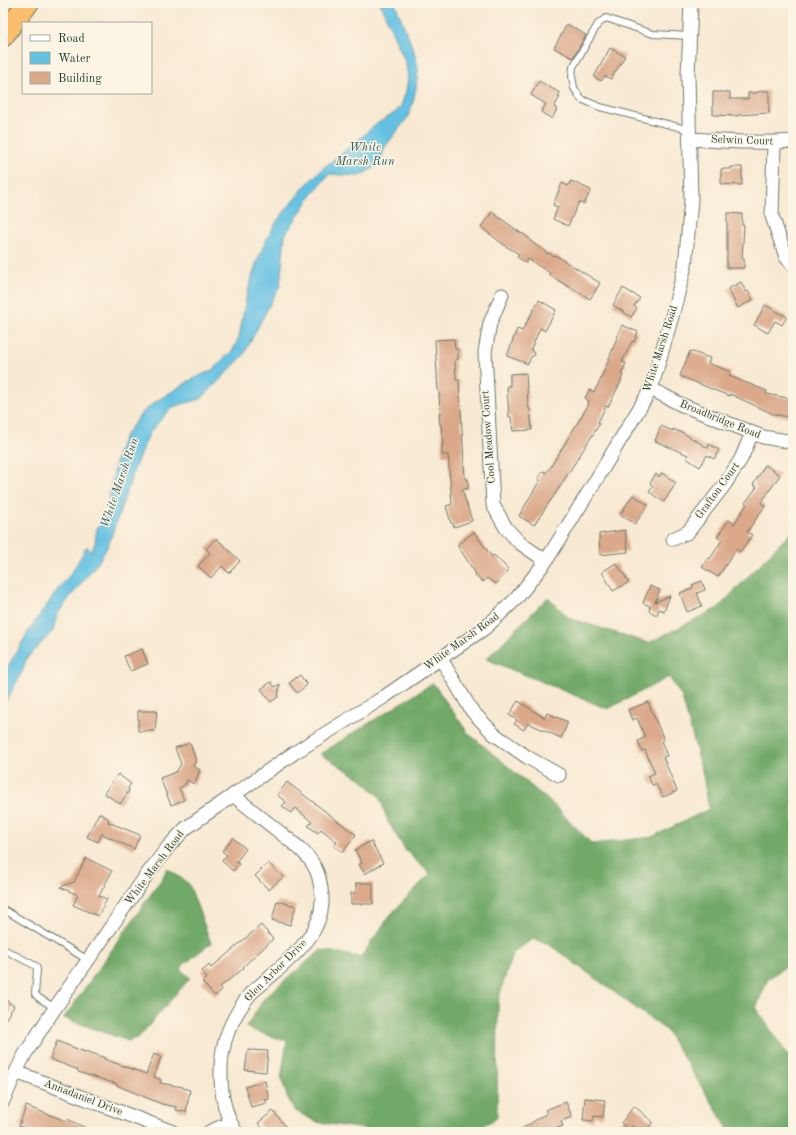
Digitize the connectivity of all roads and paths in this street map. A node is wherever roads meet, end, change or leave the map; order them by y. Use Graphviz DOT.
graph roads {
  1 [pos="28,3"];
  2 [pos="691,3"];
  3 [pos="3,36"];
  4 [pos="690,36"];
  5 [pos="690,135"];
  6 [pos="793,141"];
  7 [pos="774,142"];
  8 [pos="793,264"];
  9 [pos="502,295"];
  10 [pos="650,389"];
  11 [pos="752,433"];
  12 [pos="793,442"];
  13 [pos="673,539"];
  14 [pos="546,561"];
  15 [pos="441,659"];
  16 [pos="559,775"];
  17 [pos="234,795"];
  18 [pos="3,910"];
  19 [pos="3,949"];
  20 [pos="88,960"];
  21 [pos="55,1008"];
  22 [pos="16,1072"];
  23 [pos="3,1101"];
  24 [pos="233,1128"];
  25 [pos="173,1132"];
  26 [pos="209,1132"];
  1 -- 3 [label="highway"];
  2 -- 4 [label="street, White Marsh Road"];
  4 -- 5 [label="street, White Marsh Road"];
  4 -- 5 [label="lane"];
  5 -- 7 [label="street, Selwin Court"];
  5 -- 10 [label="street, White Marsh Road"];
  6 -- 7 [label="street, Selwin Court"];
  7 -- 8 [label="street"];
  9 -- 14 [label="street, Cool Meadow Court"];
  10 -- 11 [label="street, Broadbridge Road"];
  10 -- 14 [label="street, White Marsh Road"];
  11 -- 12 [label="street, Broadbridge Road"];
  11 -- 13 [label="street, Grafton Court"];
  14 -- 15 [label="street, White Marsh Road"];
  15 -- 16 [label="street"];
  15 -- 17 [label="street, White Marsh Road"];
  17 -- 20 [label="street, White Marsh Road"];
  17 -- 24 [label="street, Glen Arbor Drive"];
  18 -- 20 [label="lane"];
  19 -- 21 [label="lane"];
  20 -- 21 [label="street, White Marsh Road"];
  21 -- 22 [label="street, White Marsh Road"];
  22 -- 23 [label="street, White Marsh Road"];
  22 -- 25 [label="street, Annadaniel Drive"];
  24 -- 26 [label="street"];
}
